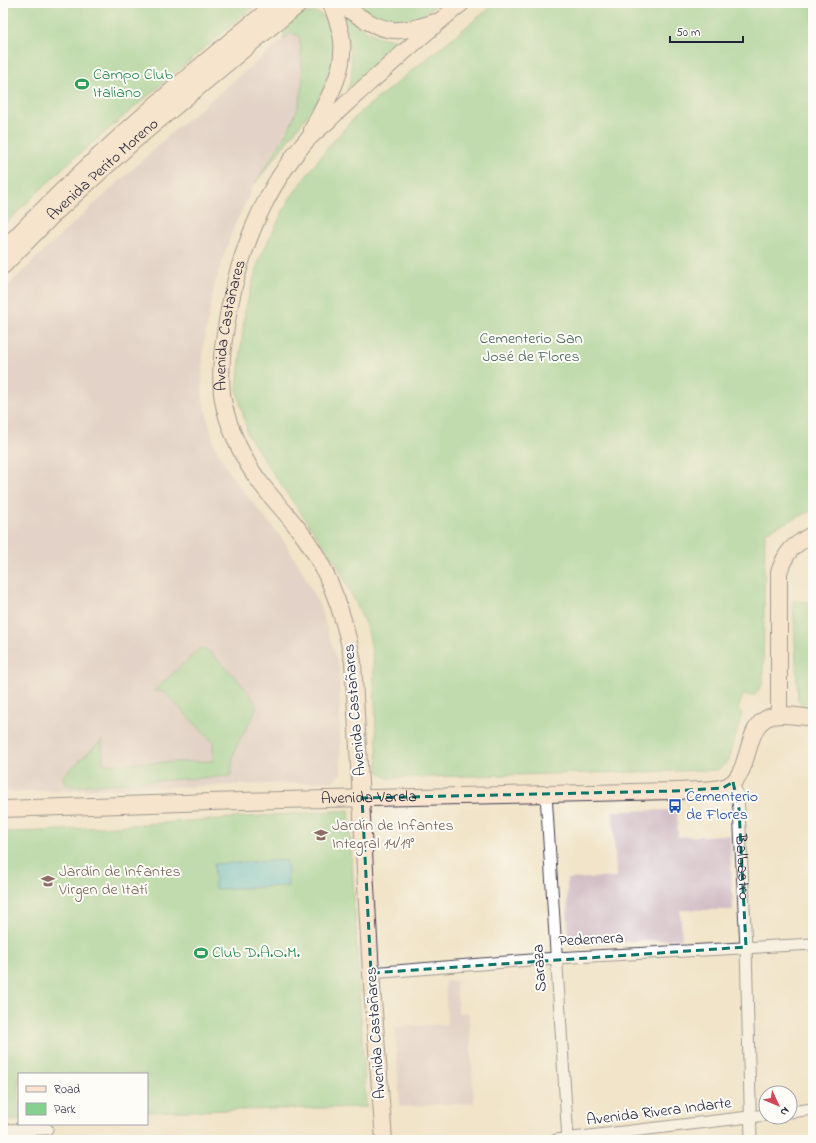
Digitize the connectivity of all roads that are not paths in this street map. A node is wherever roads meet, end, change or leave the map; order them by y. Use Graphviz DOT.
graph roads {
  1 [pos="277,3"];
  2 [pos="301,3"];
  3 [pos="331,3"];
  4 [pos="338,3"];
  5 [pos="462,3"];
  6 [pos="439,21"];
  7 [pos="306,140"];
  8 [pos="3,250"];
  9 [pos="3,266"];
  10 [pos="813,534"];
  11 [pos="779,715"];
  12 [pos="813,718"];
  13 [pos="733,782"];
  14 [pos="546,794"];
  15 [pos="362,798"];
  16 [pos="3,809"];
  17 [pos="813,944"];
  18 [pos="746,947"];
  19 [pos="556,958"];
  20 [pos="371,973"];
  21 [pos="813,1109"];
  22 [pos="798,1111"];
  23 [pos="758,1117"];
  24 [pos="750,1118"];
  25 [pos="47,1129"];
  26 [pos="3,1130"];
  27 [pos="384,1140"];
  28 [pos="556,1140"];
  29 [pos="568,1140"];
  30 [pos="751,1140"];
  1 -- 8 [label="main road, Avenida Perito Moreno"];
  2 -- 9 [label="main road, Avenida Perito Moreno"];
  3 -- 7 [label="main road, Avenida Castañares"];
  4 -- 6 [label="main road"];
  5 -- 6 [label="main road, Avenida Castañares"];
  6 -- 7 [label="main road, Avenida Castañares"];
  7 -- 15 [label="main road, Avenida Castañares"];
  10 -- 11 [label="main road"];
  11 -- 12 [label="main road"];
  11 -- 13 [label="main road"];
  13 -- 14 [label="main road, Avenida Varela"];
  13 -- 18 [label="street, Balbastro"];
  14 -- 15 [label="main road, Avenida Varela"];
  14 -- 19 [label="street, Saraza"];
  15 -- 16 [label="main road, Avenida Varela"];
  15 -- 20 [label="main road, Avenida Castañares"];
  17 -- 18 [label="street, Pedernera"];
  18 -- 19 [label="street, Pedernera"];
  18 -- 24 [label="street, Balbastro"];
  19 -- 20 [label="street, Pedernera"];
  19 -- 29 [label="street, Saraza"];
  20 -- 27 [label="main road, Avenida Castañares"];
  21 -- 22 [label="street"];
  23 -- 24 [label="street, Avenida Rivera Indarte"];
  24 -- 29 [label="street, Avenida Rivera Indarte"];
  24 -- 30 [label="street, Balbastro"];
  25 -- 26 [label="street"];
  28 -- 29 [label="street, Avenida Rivera Indarte"];
}
